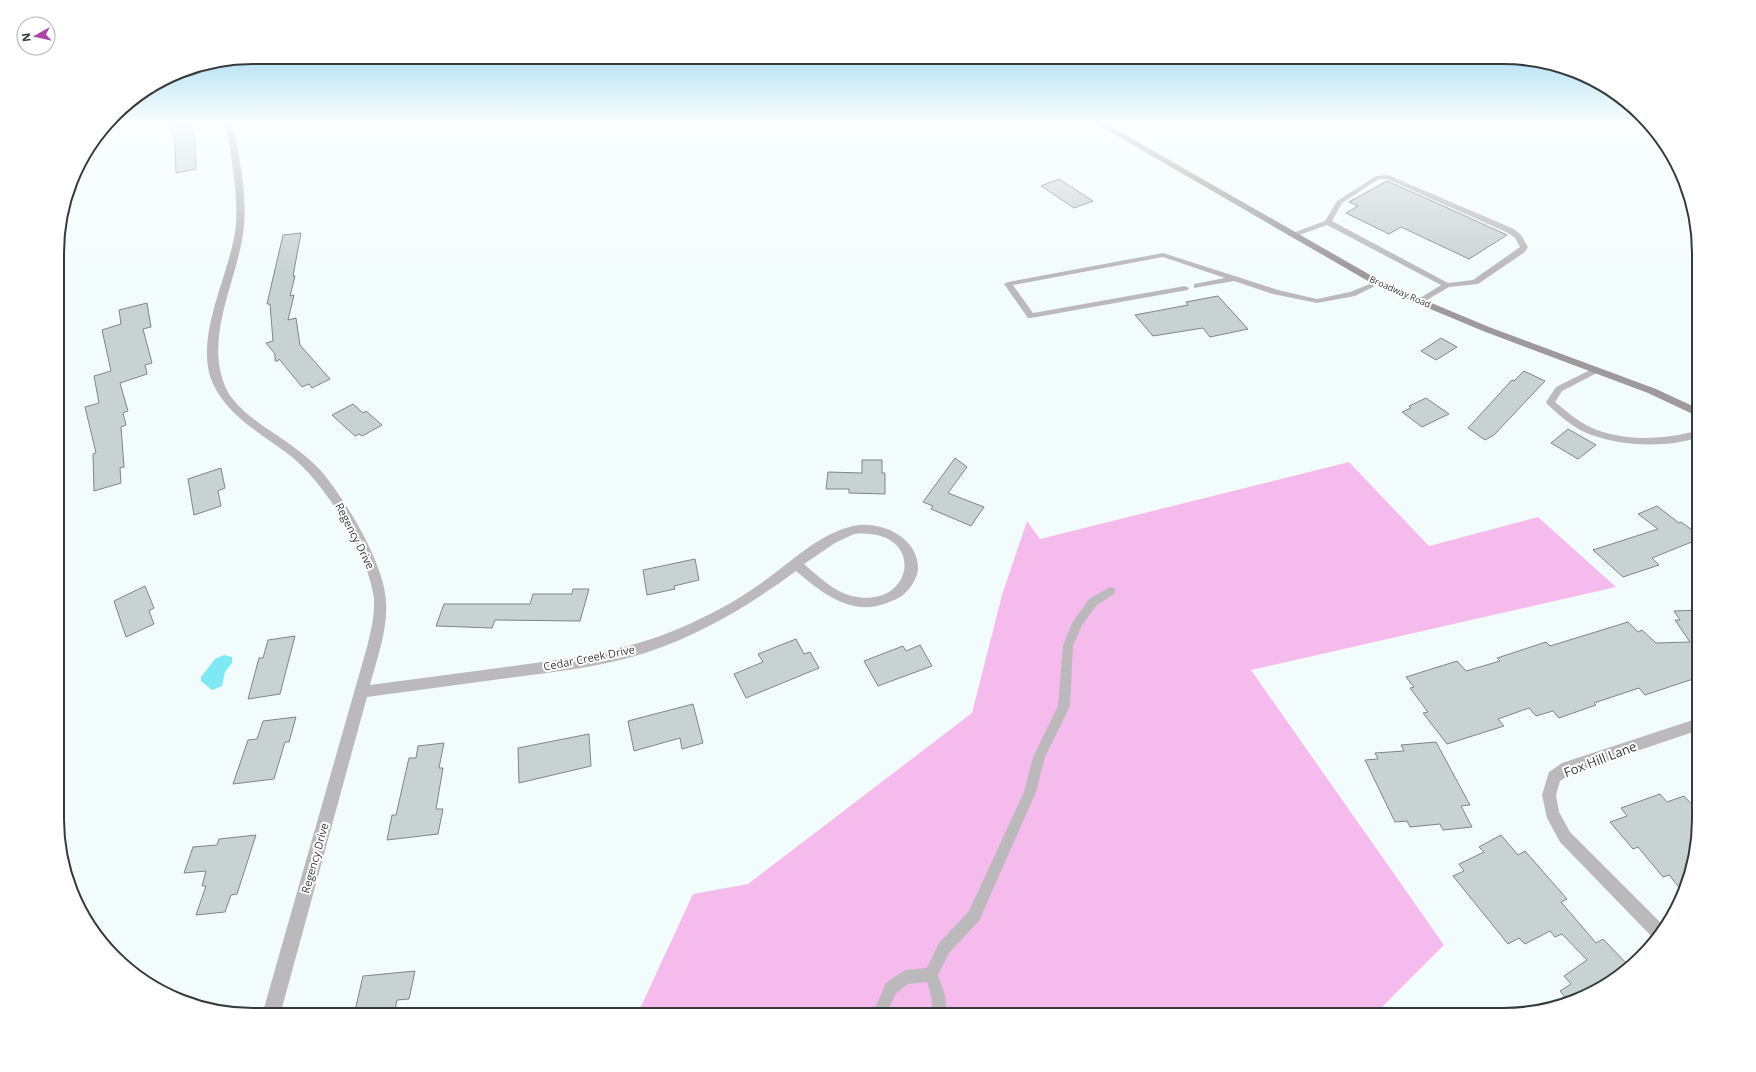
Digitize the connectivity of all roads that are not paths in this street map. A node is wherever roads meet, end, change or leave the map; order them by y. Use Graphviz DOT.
graph roads {
  1 [pos="236,172"];
  2 [pos="1183,172"];
  3 [pos="1328,222"];
  4 [pos="1291,235"];
  5 [pos="1237,278"];
  6 [pos="1377,283"];
  7 [pos="1447,285"];
  8 [pos="1196,286"];
  9 [pos="1185,288"];
  10 [pos="1420,302"];
  11 [pos="1596,370"];
  12 [pos="1692,411"];
  13 [pos="1692,437"];
  14 [pos="797,565"];
  15 [pos="1110,591"];
  16 [pos="361,692"];
  17 [pos="1692,726"];
  18 [pos="1656,930"];
  19 [pos="931,975"];
  20 [pos="273,1008"];
  21 [pos="881,1008"];
  22 [pos="939,1008"];
  1 -- 16 [label="street, Regency Drive"];
  2 -- 4 [label="main road, Broadway Road"];
  3 -- 4 [label="lane"];
  3 -- 7 [label="lane"];
  3 -- 7 [label="lane"];
  4 -- 6 [label="main road, Broadway Road"];
  5 -- 6 [label="lane"];
  5 -- 8 [label="lane"];
  5 -- 9 [label="lane"];
  6 -- 10 [label="main road, Broadway Road"];
  7 -- 10 [label="lane"];
  10 -- 11 [label="main road, Broadway Road"];
  11 -- 12 [label="main road, Broadway Road"];
  11 -- 13 [label="lane"];
  14 -- 14 [label="street, Cedar Creek Drive"];
  14 -- 16 [label="street, Cedar Creek Drive"];
  15 -- 19 [label="lane"];
  16 -- 20 [label="street, Regency Drive"];
  17 -- 18 [label="street, Fox Hill Lane"];
  19 -- 21 [label="lane"];
  19 -- 22 [label="lane"];
}
